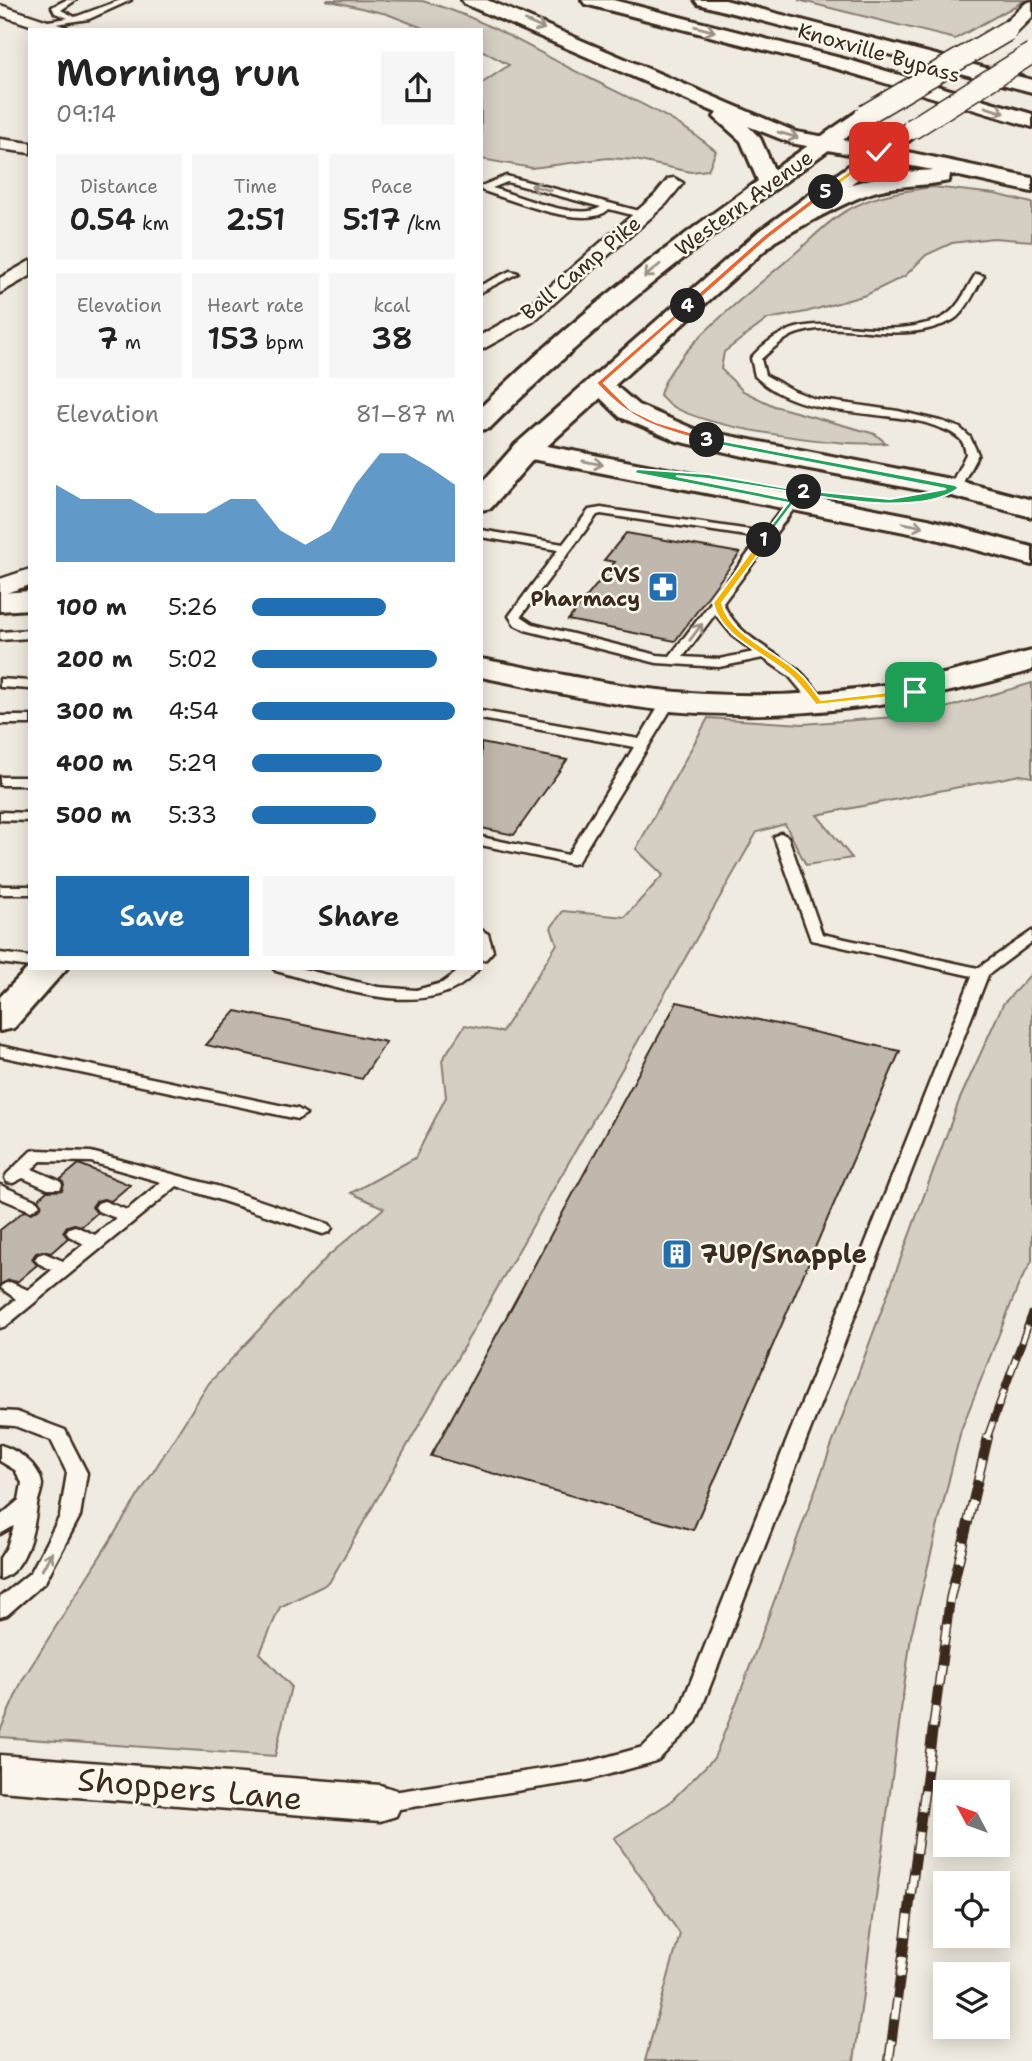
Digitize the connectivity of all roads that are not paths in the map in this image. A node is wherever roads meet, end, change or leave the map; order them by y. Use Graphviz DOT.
graph roads {
  1 [pos="72,0"];
  2 [pos="127,0"];
  3 [pos="471,0"];
  4 [pos="591,0"];
  5 [pos="704,0"];
  6 [pos="766,0"];
  7 [pos="1032,7"];
  8 [pos="0,10"];
  9 [pos="72,17"];
  10 [pos="1032,18"];
  11 [pos="45,24"];
  12 [pos="56,28"];
  13 [pos="1007,31"];
  14 [pos="1032,52"];
  15 [pos="1032,68"];
  16 [pos="1032,86"];
  17 [pos="690,95"];
  18 [pos="1032,121"];
  19 [pos="825,143"];
  20 [pos="0,144"];
  21 [pos="28,148"];
  22 [pos="879,152"];
  23 [pos="1003,178"];
  24 [pos="674,183"];
  25 [pos="769,183"];
  26 [pos="1032,185"];
  27 [pos="607,206"];
  28 [pos="644,215"];
  29 [pos="767,236"];
  30 [pos="28,268"];
  31 [pos="513,273"];
  32 [pos="979,276"];
  33 [pos="0,287"];
  34 [pos="483,288"];
  35 [pos="483,343"];
  36 [pos="520,382"];
  37 [pos="599,383"];
  38 [pos="483,420"];
  39 [pos="526,450"];
  40 [pos="637,471"];
  41 [pos="955,488"];
  42 [pos="483,500"];
  43 [pos="793,502"];
  44 [pos="1032,509"];
  45 [pos="483,533"];
  46 [pos="767,536"];
  47 [pos="568,548"];
  48 [pos="1030,555"];
  49 [pos="28,577"];
  50 [pos="0,587"];
  51 [pos="28,600"];
  52 [pos="0,601"];
  53 [pos="717,603"];
  54 [pos="28,634"];
  55 [pos="3,641"];
  56 [pos="764,654"];
  57 [pos="674,660"];
  58 [pos="1028,660"];
  59 [pos="483,668"];
  60 [pos="25,681"];
  61 [pos="0,683"];
  62 [pos="669,701"];
  63 [pos="819,703"];
  64 [pos="483,715"];
  65 [pos="0,720"];
  66 [pos="28,720"];
  67 [pos="642,744"];
  68 [pos="0,781"];
  69 [pos="28,781"];
  70 [pos="0,816"];
  71 [pos="28,817"];
  72 [pos="781,837"];
  73 [pos="483,841"];
  74 [pos="0,890"];
  75 [pos="28,890"];
  76 [pos="1032,935"];
  77 [pos="0,958"];
  78 [pos="28,962"];
  79 [pos="46,970"];
  80 [pos="290,970"];
  81 [pos="469,970"];
  82 [pos="981,974"];
  83 [pos="0,1020"];
  84 [pos="0,1051"];
  85 [pos="298,1114"];
  86 [pos="11,1174"];
  87 [pos="174,1180"];
  88 [pos="54,1185"];
  89 [pos="0,1190"];
  90 [pos="31,1205"];
  91 [pos="104,1207"];
  92 [pos="129,1217"];
  93 [pos="323,1228"];
  94 [pos="75,1232"];
  95 [pos="97,1243"];
  96 [pos="44,1259"];
  97 [pos="64,1269"];
  98 [pos="10,1288"];
  99 [pos="29,1298"];
  100 [pos="0,1322"];
  101 [pos="0,1418"];
  102 [pos="0,1452"];
  103 [pos="28,1503"];
  104 [pos="0,1527"];
  105 [pos="0,1571"];
  106 [pos="0,1609"];
  107 [pos="0,1773"];
  108 [pos="380,1803"];
  1 -- 9 [label="lane"];
  2 -- 9 [label="lane"];
  3 -- 17 [label="main road, one-way"];
  4 -- 18 [label="main road, Knoxville Bypass, one-way"];
  5 -- 16 [label="main road, Knoxville Bypass"];
  6 -- 15 [label="main road"];
  7 -- 13 [label="main road"];
  8 -- 11 [label="street"];
  9 -- 11 [label="lane"];
  10 -- 13 [label="main road, Western Avenue"];
  11 -- 12 [label="street"];
  13 -- 19 [label="main road, Western Avenue, bridge"];
  14 -- 22 [label="main road, Western Avenue, bridge"];
  17 -- 19 [label="main road, one-way"];
  17 -- 25 [label="main road"];
  19 -- 22 [label="main road"];
  19 -- 25 [label="main road, Western Avenue"];
  20 -- 21 [label="street"];
  22 -- 23 [label="main road"];
  22 -- 29 [label="main road, Western Avenue"];
  23 -- 26 [label="main road"];
  23 -- 29 [label="main road"];
  24 -- 28 [label="street, Ball Camp Pike"];
  25 -- 36 [label="main road, Western Avenue, one-way"];
  27 -- 27 [label="lane, one-way"];
  27 -- 28 [label="lane"];
  28 -- 35 [label="street, Ball Camp Pike"];
  29 -- 37 [label="main road, Western Avenue"];
  30 -- 33 [label="street"];
  31 -- 34 [label="lane"];
  32 -- 41 [label="lane"];
  36 -- 38 [label="main road, Western Avenue"];
  36 -- 39 [label="main road"];
  37 -- 39 [label="main road, Western Avenue"];
  37 -- 41 [label="main road"];
  39 -- 40 [label="main road, one-way"];
  39 -- 42 [label="main road, Western Avenue"];
  40 -- 41 [label="main road"];
  40 -- 43 [label="main road"];
  41 -- 44 [label="main road"];
  41 -- 48 [label="main road"];
  43 -- 46 [label="lane"];
  43 -- 48 [label="main road, one-way"];
  45 -- 47 [label="lane"];
  46 -- 47 [label="lane"];
  46 -- 53 [label="lane"];
  47 -- 57 [label="lane"];
  49 -- 50 [label="street"];
  51 -- 52 [label="main road"];
  53 -- 56 [label="lane"];
  57 -- 53 [label="lane, one-way"];
  54 -- 55 [label="lane"];
  56 -- 57 [label="lane"];
  56 -- 63 [label="lane"];
  58 -- 63 [label="main road"];
  59 -- 62 [label="main road"];
  60 -- 61 [label="lane"];
  62 -- 63 [label="main road"];
  62 -- 67 [label="lane"];
  64 -- 67 [label="lane"];
  65 -- 66 [label="lane"];
  67 -- 73 [label="lane"];
  68 -- 69 [label="lane"];
  70 -- 71 [label="lane"];
  72 -- 82 [label="lane"];
  74 -- 75 [label="lane"];
  76 -- 82 [label="lane"];
  77 -- 78 [label="lane"];
  79 -- 83 [label="main road"];
  80 -- 81 [label="lane"];
  82 -- 108 [label="lane"];
  84 -- 85 [label="lane"];
  86 -- 87 [label="lane"];
  86 -- 88 [label="lane"];
  86 -- 89 [label="lane"];
  87 -- 92 [label="lane"];
  87 -- 93 [label="lane"];
  89 -- 90 [label="lane"];
  91 -- 92 [label="lane"];
  92 -- 95 [label="lane"];
  94 -- 95 [label="lane"];
  95 -- 97 [label="lane"];
  96 -- 97 [label="lane"];
  97 -- 99 [label="lane"];
  98 -- 99 [label="lane"];
  99 -- 100 [label="lane"];
  106 -- 101 [label="lane, one-way"];
  102 -- 103 [label="lane"];
  103 -- 104 [label="lane"];
  103 -- 105 [label="lane"];
  107 -- 108 [label="street, Shoppers Lane"];
}
